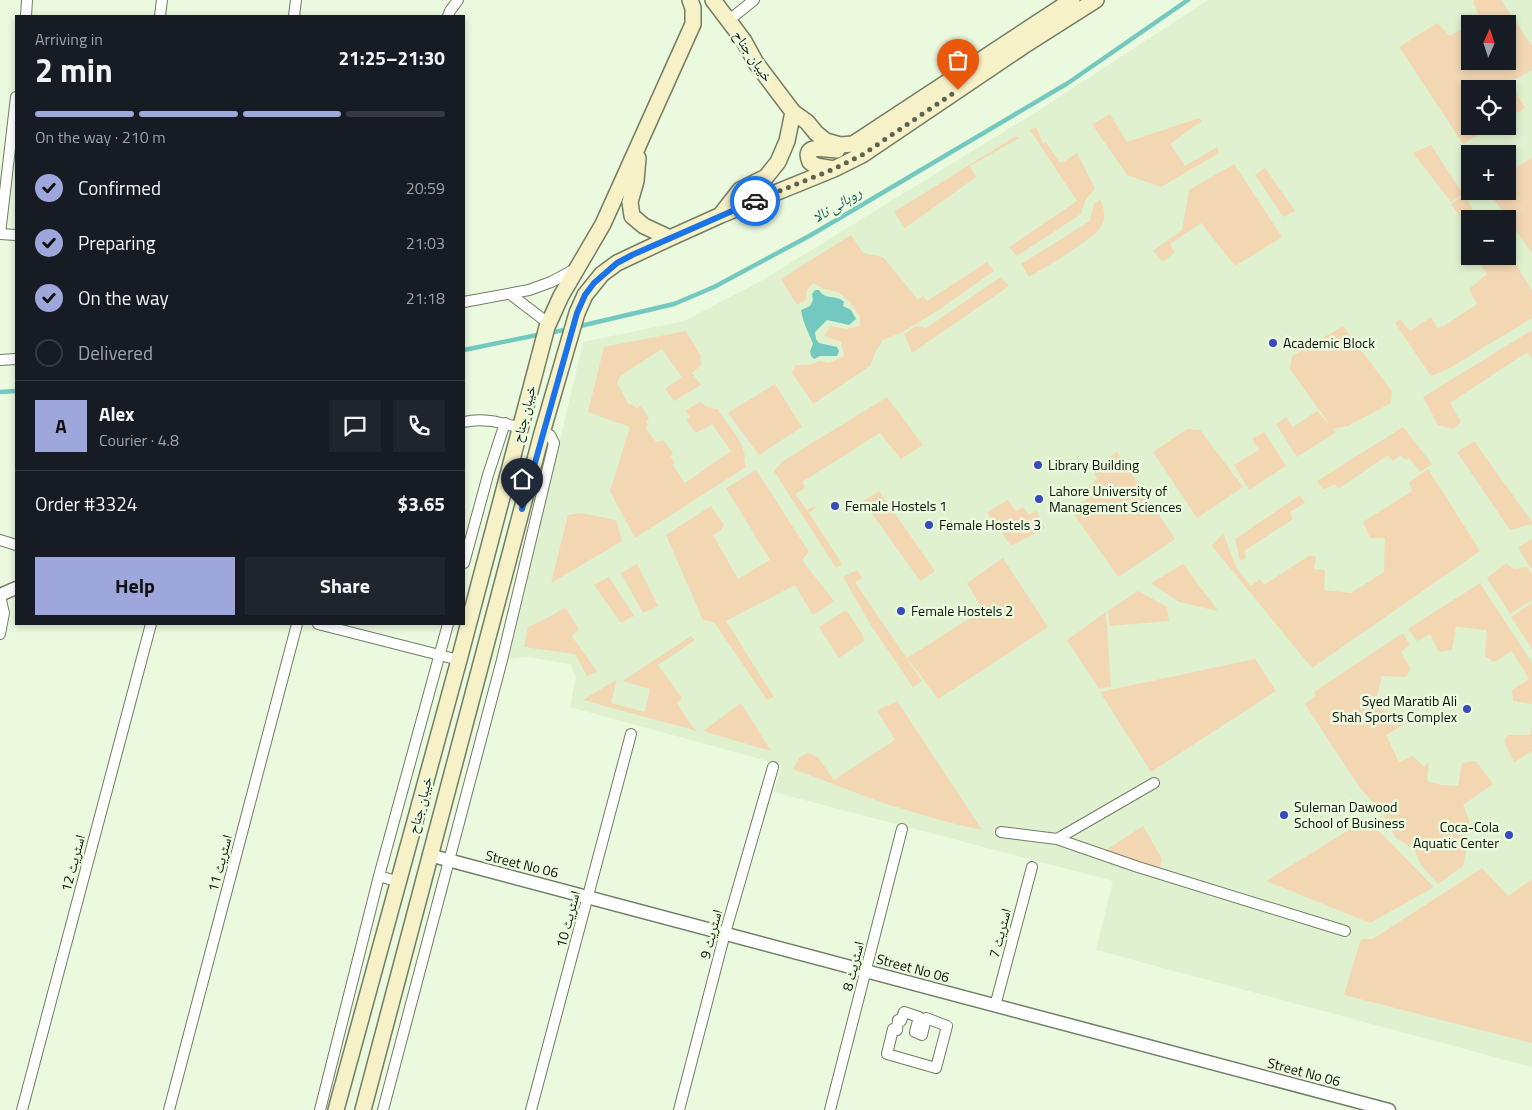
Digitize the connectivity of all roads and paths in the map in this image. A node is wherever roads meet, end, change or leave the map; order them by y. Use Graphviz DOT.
graph roads {
  1 [pos="28,0"];
  2 [pos="162,0"];
  3 [pos="296,0"];
  4 [pos="458,0"];
  5 [pos="690,0"];
  6 [pos="714,0"];
  7 [pos="754,0"];
  8 [pos="1072,0"];
  9 [pos="1096,0"];
  10 [pos="26,15"];
  11 [pos="160,15"];
  12 [pos="294,15"];
  13 [pos="448,15"];
  14 [pos="729,20"];
  15 [pos="15,106"];
  16 [pos="793,112"];
  17 [pos="640,144"];
  18 [pos="853,144"];
  19 [pos="834,169"];
  20 [pos="722,215"];
  21 [pos="0,234"];
  22 [pos="15,235"];
  23 [pos="670,238"];
  24 [pos="577,268"];
  25 [pos="510,294"];
  26 [pos="465,302"];
  27 [pos="548,325"];
  28 [pos="15,359"];
  29 [pos="0,360"];
  30 [pos="465,422"];
  31 [pos="505,423"];
  32 [pos="521,428"];
  33 [pos="542,433"];
  34 [pos="0,540"];
  35 [pos="15,545"];
  36 [pos="465,560"];
  37 [pos="15,588"];
  38 [pos="0,596"];
  39 [pos="151,625"];
  40 [pos="297,625"];
  41 [pos="322,625"];
  42 [pos="448,625"];
  43 [pos="0,634"];
  44 [pos="439,656"];
  45 [pos="459,660"];
  46 [pos="631,734"];
  47 [pos="773,767"];
  48 [pos="1154,783"];
  49 [pos="902,829"];
  50 [pos="1001,832"];
  51 [pos="1057,839"];
  52 [pos="429,855"];
  53 [pos="450,861"];
  54 [pos="1032,867"];
  55 [pos="379,876"];
  56 [pos="399,882"];
  57 [pos="588,897"];
  58 [pos="1344,931"];
  59 [pos="725,933"];
  60 [pos="866,971"];
  61 [pos="995,1006"];
  62 [pos="904,1012"];
  63 [pos="22,1110"];
  64 [pos="170,1110"];
  65 [pos="320,1110"];
  66 [pos="336,1110"];
  67 [pos="363,1110"];
  68 [pos="384,1110"];
  69 [pos="531,1110"];
  70 [pos="679,1110"];
  71 [pos="830,1110"];
  72 [pos="1389,1110"];
  1 -- 10 [label="street"];
  2 -- 11 [label="street"];
  3 -- 12 [label="street"];
  4 -- 13 [label="street"];
  5 -- 17 [label="main road, خیبان جناح"];
  6 -- 14 [label="main road, خیبان جناح"];
  7 -- 14 [label="street"];
  8 -- 18 [label="main road"];
  9 -- 19 [label="main road, خیبان جناح"];
  14 -- 16 [label="main road, خیبان جناح"];
  15 -- 21 [label="street"];
  16 -- 18 [label="main road, خیبان جناح"];
  16 -- 20 [label="main road"];
  17 -- 23 [label="main road"];
  17 -- 24 [label="main road, خیبان جناح"];
  18 -- 19 [label="main road"];
  19 -- 20 [label="main road, خیبان جناح"];
  20 -- 23 [label="main road, خیبان جناح"];
  21 -- 22 [label="street"];
  23 -- 33 [label="main road, خیبان جناح"];
  24 -- 25 [label="street"];
  24 -- 27 [label="main road, خیبان جناح"];
  25 -- 26 [label="street"];
  25 -- 27 [label="street"];
  27 -- 32 [label="main road, خیبان جناح"];
  28 -- 29 [label="street"];
  30 -- 31 [label="street"];
  31 -- 32 [label="street"];
  31 -- 36 [label="street"];
  32 -- 45 [label="main road, خیبان جناح"];
  33 -- 52 [label="main road, خیبان جناح"];
  33 -- 53 [label="street"];
  34 -- 35 [label="street"];
  37 -- 38 [label="street"];
  38 -- 43 [label="street"];
  39 -- 63 [label="street, اسٹریٹ 12"];
  40 -- 64 [label="street, اسٹریٹ 11"];
  41 -- 44 [label="street"];
  42 -- 44 [label="street"];
  44 -- 45 [label="street"];
  44 -- 55 [label="street"];
  45 -- 56 [label="main road, خیبان جناح"];
  46 -- 57 [label="street, اسٹریٹ 10"];
  47 -- 59 [label="street, اسٹریٹ 9"];
  48 -- 51 [label="street"];
  49 -- 60 [label="street, اسٹریٹ 8"];
  50 -- 51 [label="street"];
  51 -- 58 [label="street"];
  52 -- 53 [label="street, Street No 06"];
  52 -- 67 [label="main road, خیبان جناح"];
  53 -- 57 [label="street, Street No 06"];
  53 -- 68 [label="street"];
  54 -- 61 [label="street, اسٹریٹ 7"];
  55 -- 56 [label="street"];
  55 -- 65 [label="street"];
  56 -- 66 [label="main road, خیبان جناح"];
  57 -- 59 [label="street, Street No 06"];
  57 -- 69 [label="street, اسٹریٹ 10"];
  59 -- 60 [label="street, Street No 06"];
  59 -- 70 [label="street, اسٹریٹ 9"];
  60 -- 61 [label="street, Street No 06"];
  60 -- 71 [label="street, اسٹریٹ 8"];
  61 -- 72 [label="street, Street No 06"];
  62 -- 62 [label="street"];
}
